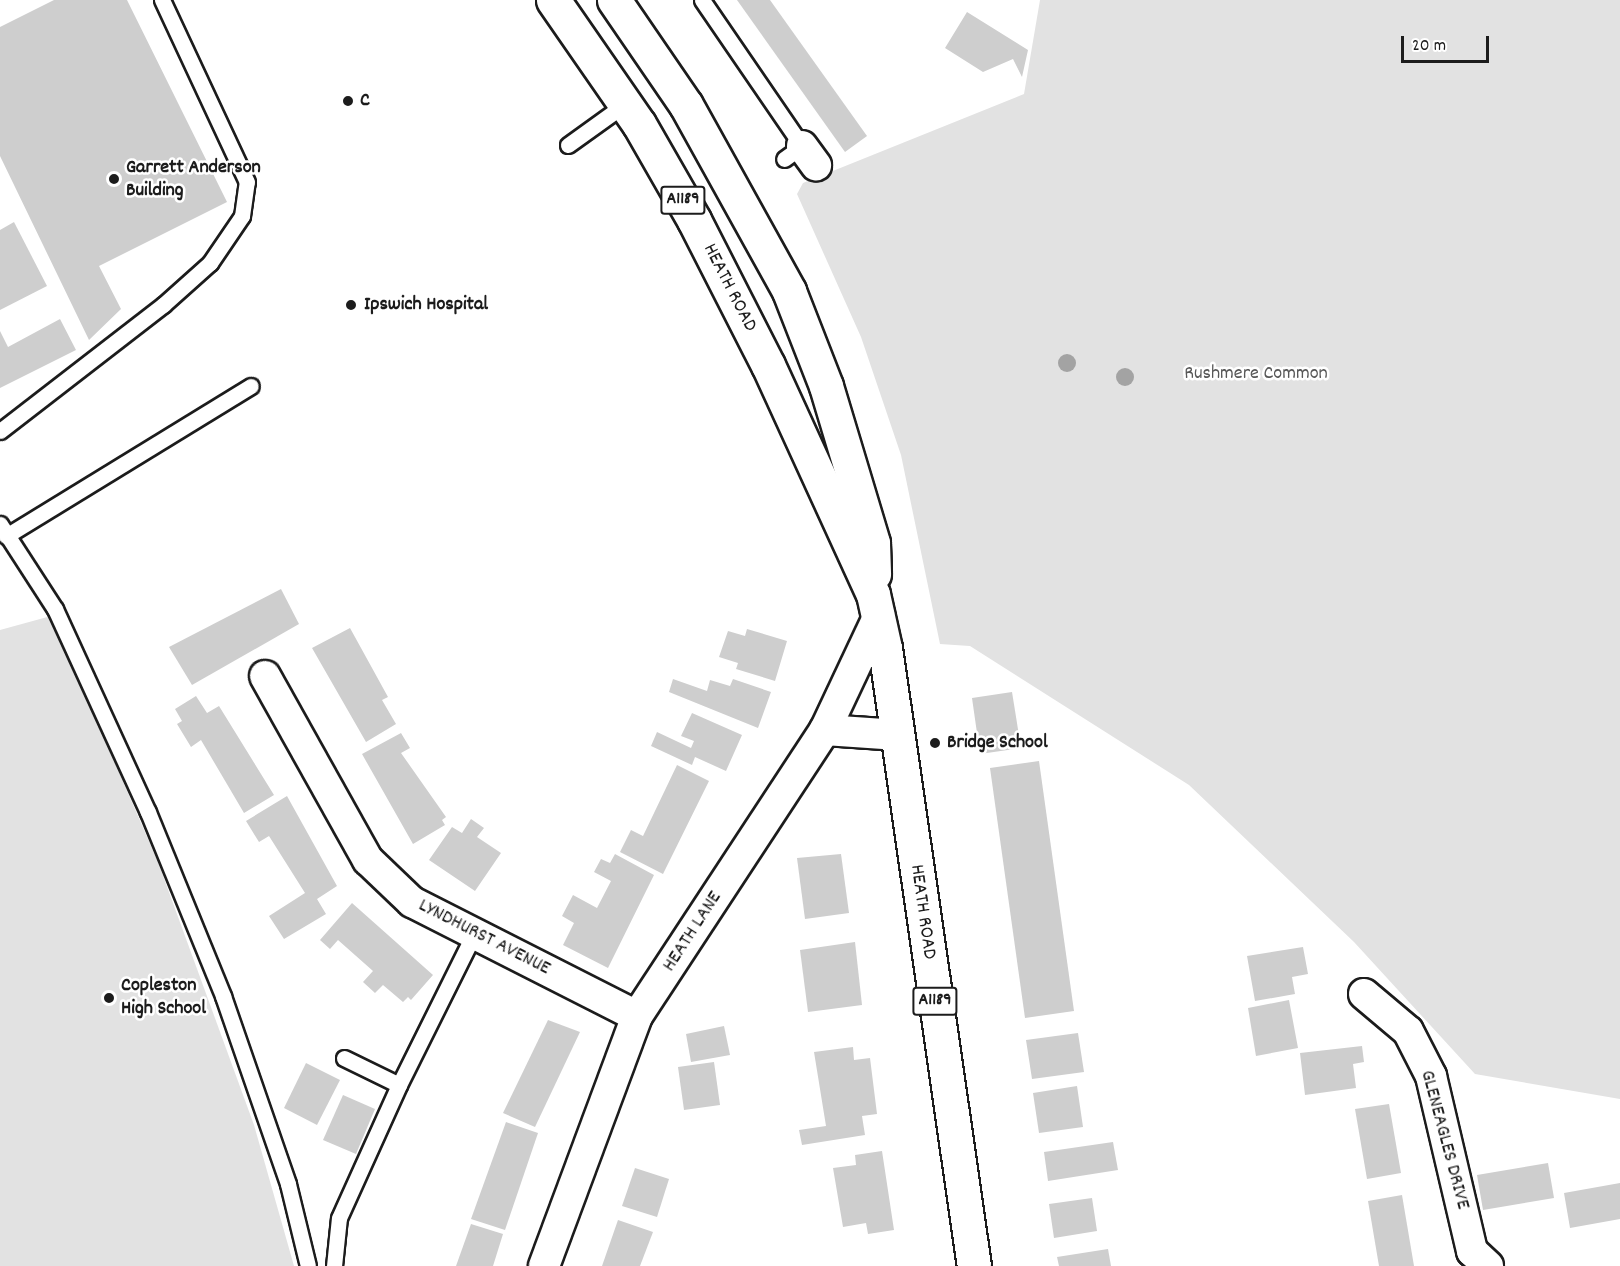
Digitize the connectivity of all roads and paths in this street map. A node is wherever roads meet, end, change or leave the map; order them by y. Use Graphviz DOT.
graph roads {
  1 [pos="162,0"];
  2 [pos="553,0"];
  3 [pos="614,0"];
  4 [pos="702,0"];
  5 [pos="625,104"];
  6 [pos="568,145"];
  7 [pos="801,157"];
  8 [pos="251,386"];
  9 [pos="0,431"];
  10 [pos="3,530"];
  11 [pos="876,604"];
  12 [pos="265,676"];
  13 [pos="825,730"];
  14 [pos="898,735"];
  15 [pos="475,932"];
  16 [pos="1364,994"];
  17 [pos="637,1016"];
  18 [pos="344,1058"];
  19 [pos="399,1085"];
  20 [pos="308,1266"];
  21 [pos="334,1266"];
  22 [pos="544,1266"];
  23 [pos="974,1266"];
  24 [pos="1488,1266"];
  1 -- 9 [label="lane"];
  2 -- 5 [label="main road, HEATH ROAD / A1189"];
  3 -- 11 [label="main road, HEATH ROAD / A1189"];
  4 -- 7 [label="lane"];
  5 -- 6 [label="lane"];
  5 -- 11 [label="main road, HEATH ROAD / A1189"];
  8 -- 10 [label="lane"];
  10 -- 20 [label="lane"];
  11 -- 13 [label="street, HEATH LANE"];
  11 -- 14 [label="main road, HEATH ROAD"];
  12 -- 15 [label="street, LYNDHURST AVENUE"];
  13 -- 14 [label="street"];
  13 -- 17 [label="street, HEATH LANE"];
  14 -- 23 [label="main road, HEATH ROAD / A1189"];
  15 -- 17 [label="street, LYNDHURST AVENUE"];
  15 -- 19 [label="lane"];
  16 -- 24 [label="street, GLENEAGLES DRIVE"];
  17 -- 22 [label="street, HEATH LANE"];
  18 -- 19 [label="lane"];
  19 -- 21 [label="lane"];
}
